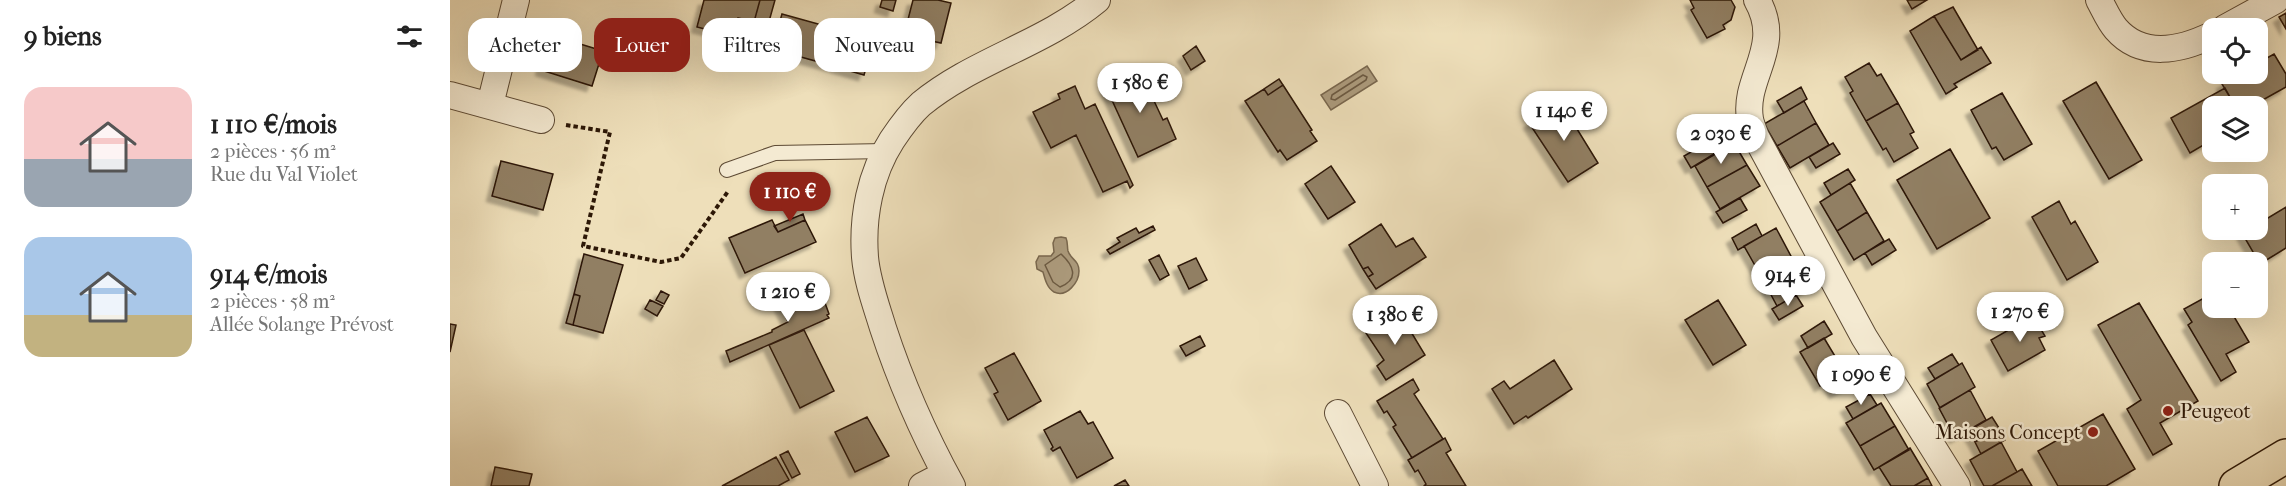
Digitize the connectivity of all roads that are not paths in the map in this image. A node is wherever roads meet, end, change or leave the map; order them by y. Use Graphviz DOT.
graph roads {
  1 [pos="516,0"];
  2 [pos="1096,0"];
  3 [pos="1757,0"];
  4 [pos="2099,0"];
  5 [pos="2276,0"];
  6 [pos="2243,18"];
  7 [pos="2202,40"];
  8 [pos="450,95"];
  9 [pos="490,105"];
  10 [pos="541,120"];
  11 [pos="885,151"];
  12 [pos="727,170"];
  13 [pos="1338,413"];
  14 [pos="2286,456"];
  15 [pos="948,480"];
  16 [pos="922,486"];
  17 [pos="1375,486"];
  18 [pos="1957,486"];
  19 [pos="2236,486"];
  1 -- 9 [label="street"];
  2 -- 11 [label="street"];
  3 -- 18 [label="street"];
  4 -- 7 [label="street"];
  5 -- 6 [label="street"];
  8 -- 9 [label="street"];
  9 -- 10 [label="street"];
  11 -- 12 [label="lane"];
  11 -- 15 [label="street"];
  13 -- 17 [label="street"];
  14 -- 19 [label="main road"];
  15 -- 16 [label="street"];
}
